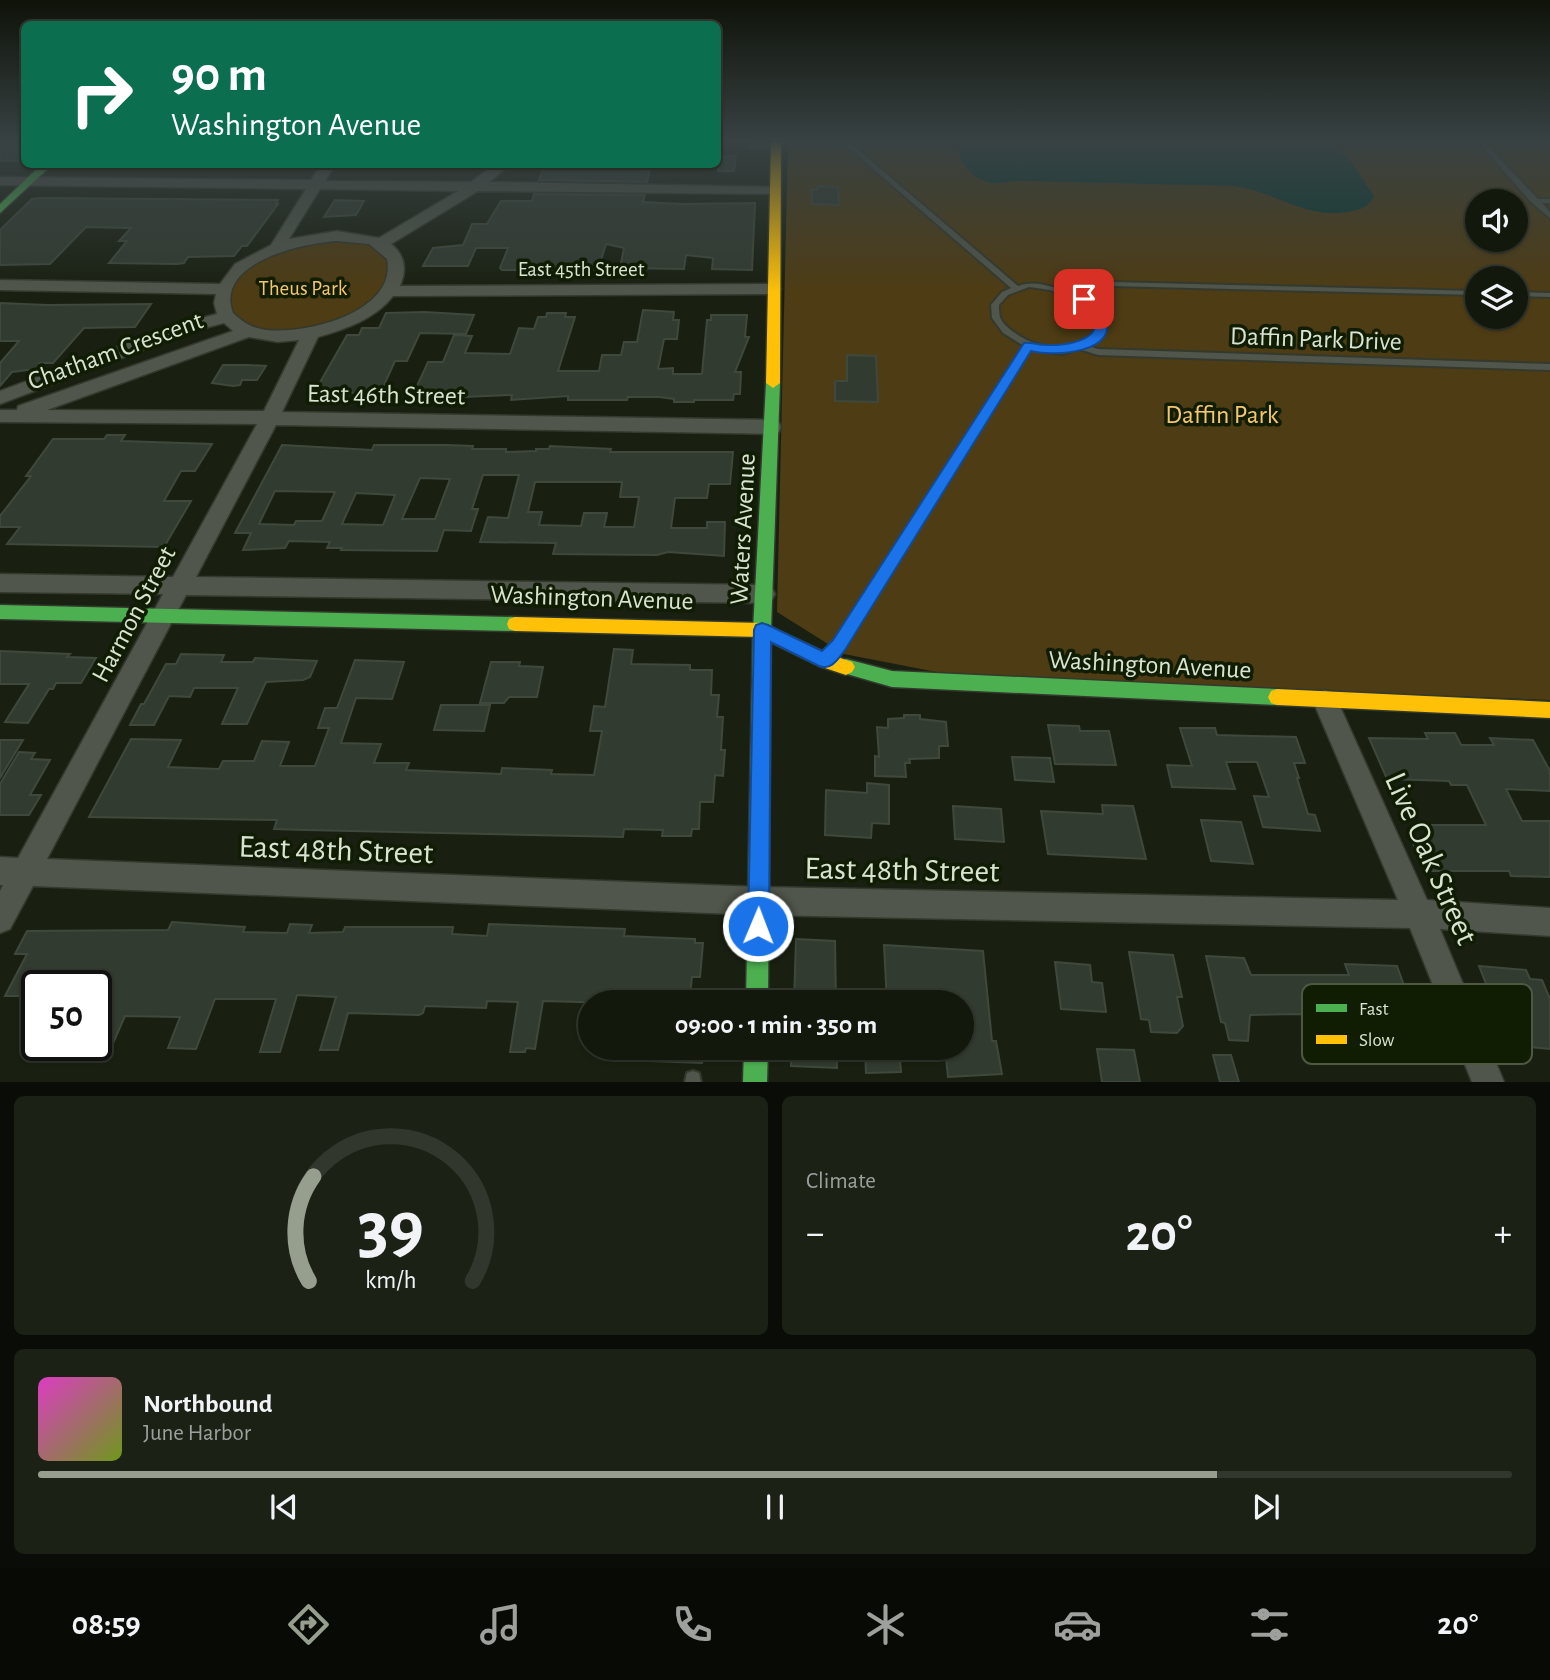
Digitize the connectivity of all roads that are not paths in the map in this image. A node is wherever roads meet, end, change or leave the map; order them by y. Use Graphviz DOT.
graph roads {
  1 [pos="19,192"];
  2 [pos="310,192"];
  3 [pos="465,192"];
  4 [pos="775,192"];
  5 [pos="904,192"];
  6 [pos="1527,192"];
  7 [pos="1535,201"];
  8 [pos="1550,201"];
  9 [pos="0,210"];
  10 [pos="1550,216"];
  11 [pos="380,244"];
  12 [pos="277,247"];
  13 [pos="0,285"];
  14 [pos="1016,288"];
  15 [pos="225,289"];
  16 [pos="773,289"];
  17 [pos="390,291"];
  18 [pos="1069,291"];
  19 [pos="1465,293"];
  20 [pos="1528,294"];
  21 [pos="1550,295"];
  22 [pos="227,317"];
  23 [pos="248,331"];
  24 [pos="311,333"];
  25 [pos="1028,346"];
  26 [pos="1081,347"];
  27 [pos="1550,367"];
  28 [pos="0,398"];
  29 [pos="4,417"];
  30 [pos="270,418"];
  31 [pos="772,428"];
  32 [pos="0,583"];
  33 [pos="180,586"];
  34 [pos="764,594"];
  35 [pos="0,612"];
  36 [pos="165,614"];
  37 [pos="762,630"];
  38 [pos="825,661"];
  39 [pos="1325,701"];
  40 [pos="1550,710"];
  41 [pos="13,872"];
  42 [pos="759,901"];
  43 [pos="1419,914"];
  44 [pos="0,919"];
  45 [pos="1550,922"];
  46 [pos="1448,984"];
  47 [pos="757,990"];
  48 [pos="756,1060"];
  49 [pos="1481,1064"];
  50 [pos="755,1082"];
  51 [pos="1488,1082"];
  1 -- 9 [label="street"];
  2 -- 12 [label="street"];
  3 -- 11 [label="street"];
  4 -- 16 [label="street, Waters Avenue"];
  5 -- 14 [label="lane"];
  6 -- 7 [label="lane"];
  7 -- 8 [label="lane"];
  7 -- 10 [label="lane"];
  11 -- 12 [label="street"];
  11 -- 17 [label="street"];
  12 -- 15 [label="street"];
  13 -- 15 [label="street"];
  14 -- 18 [label="lane"];
  14 -- 25 [label="lane"];
  15 -- 22 [label="street"];
  16 -- 17 [label="street, East 45th Street"];
  16 -- 31 [label="street, Waters Avenue"];
  17 -- 24 [label="street"];
  18 -- 19 [label="lane, Daffin Park Drive"];
  18 -- 26 [label="lane"];
  20 -- 21 [label="lane"];
  22 -- 23 [label="street"];
  22 -- 28 [label="street, Chatham Crescent"];
  23 -- 24 [label="street"];
  23 -- 29 [label="street, Chatham Crescent"];
  24 -- 30 [label="street, Harmon Street"];
  25 -- 26 [label="lane"];
  25 -- 38 [label="lane"];
  26 -- 27 [label="lane, Daffin Park Drive"];
  29 -- 30 [label="street, East 46th Street"];
  30 -- 31 [label="street, East 46th Street"];
  30 -- 33 [label="street, Harmon Street"];
  31 -- 34 [label="street, Waters Avenue"];
  32 -- 33 [label="street, Washington Avenue"];
  33 -- 34 [label="street, Washington Avenue"];
  33 -- 36 [label="street, Harmon Street"];
  34 -- 37 [label="street, Waters Avenue"];
  35 -- 36 [label="street, Washington Avenue"];
  36 -- 37 [label="street, Washington Avenue"];
  36 -- 41 [label="street, Harmon Street"];
  37 -- 38 [label="street, Washington Avenue"];
  37 -- 42 [label="street, Waters Avenue"];
  38 -- 39 [label="street, Washington Avenue"];
  39 -- 40 [label="street, Washington Avenue"];
  39 -- 43 [label="street, Live Oak Street"];
  41 -- 42 [label="street, East 48th Street"];
  41 -- 44 [label="street, Harmon Street"];
  42 -- 43 [label="street, East 48th Street"];
  42 -- 47 [label="street, Waters Avenue"];
  43 -- 45 [label="street, East 48th Street"];
  43 -- 46 [label="street, Live Oak Street"];
  48 -- 50 [label="street"];
  49 -- 51 [label="street, Live Oak Street"];
}
